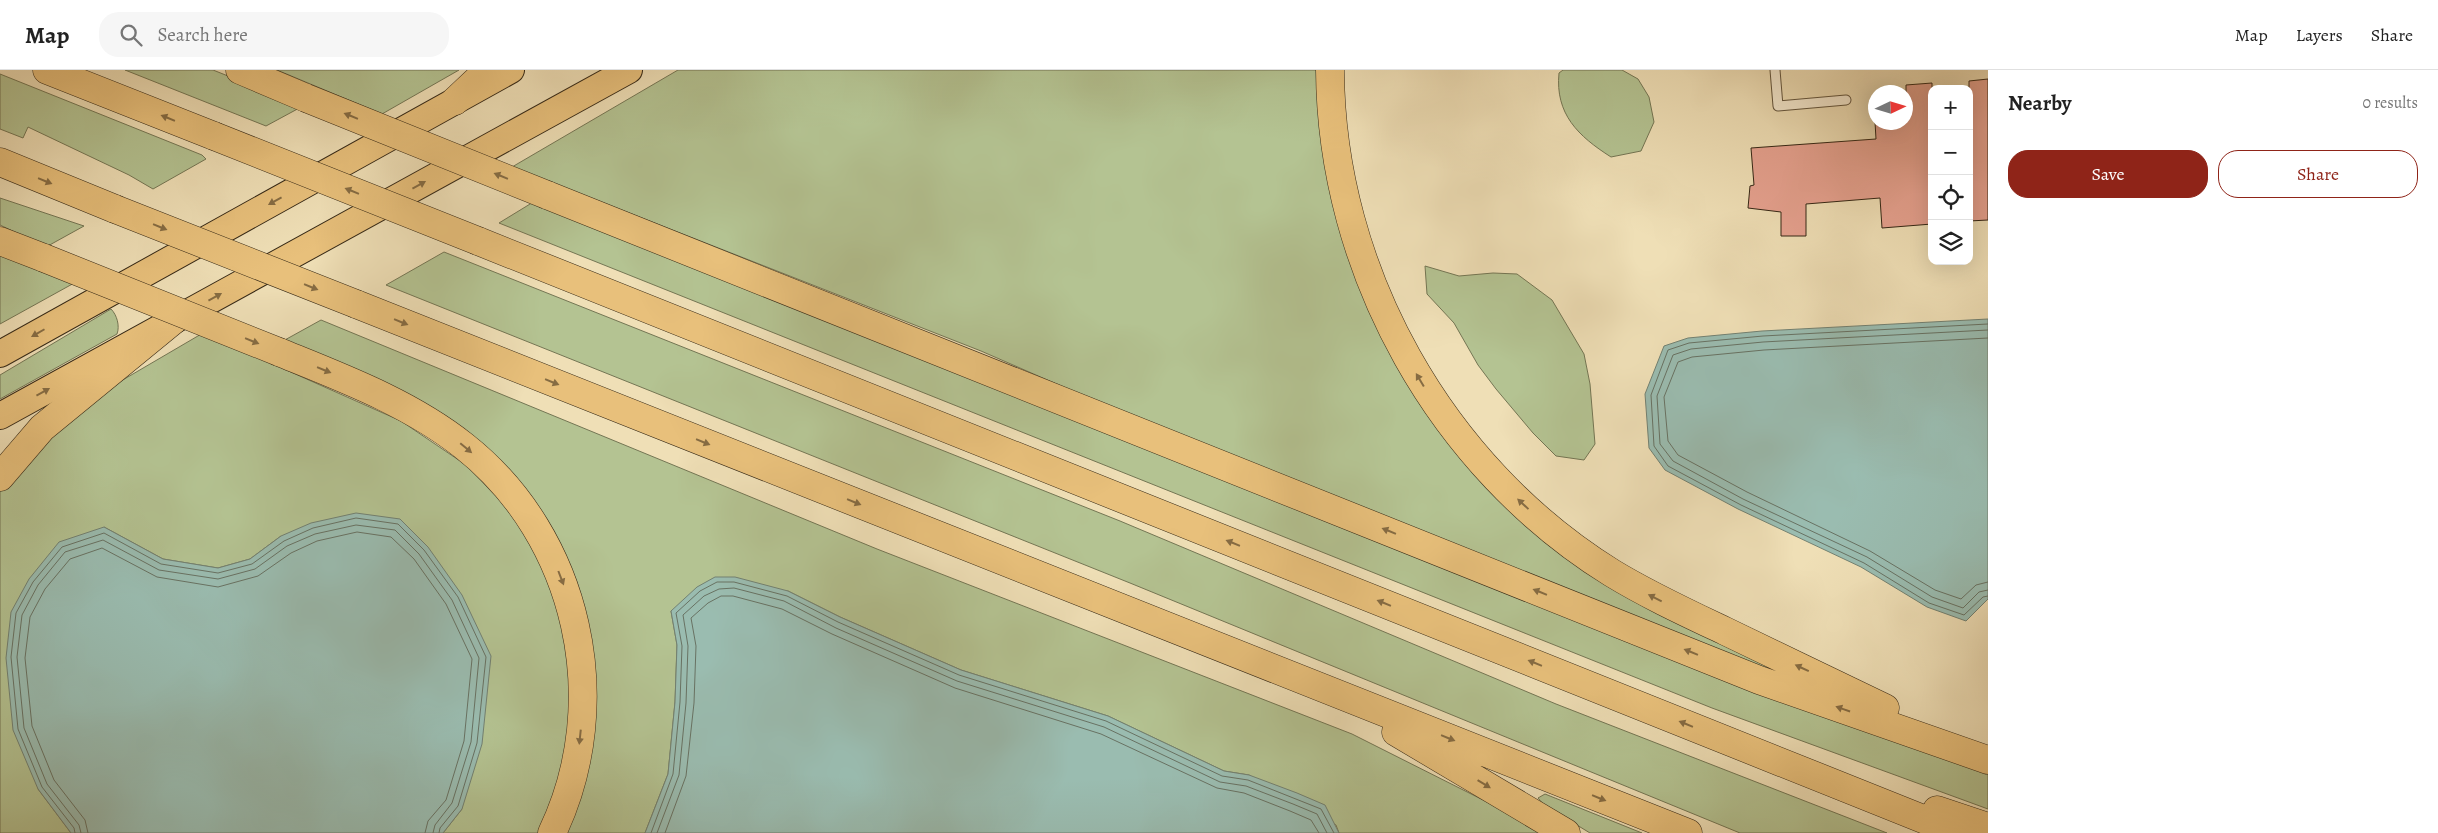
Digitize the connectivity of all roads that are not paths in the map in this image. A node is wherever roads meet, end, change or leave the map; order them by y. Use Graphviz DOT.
graph roads {
  1 [pos="46,70"];
  2 [pos="240,70"];
  3 [pos="488,70"];
  4 [pos="511,70"];
  5 [pos="629,70"];
  6 [pos="1330,70"];
  7 [pos="1775,70"];
  8 [pos="1846,100"];
  9 [pos="455,101"];
  10 [pos="0,162"];
  11 [pos="0,241"];
  12 [pos="175,319"];
  13 [pos="0,354"];
  14 [pos="0,416"];
  15 [pos="0,477"];
  16 [pos="1322,688"];
  17 [pos="1731,742"];
  18 [pos="1988,758"];
  19 [pos="1988,827"];
  20 [pos="552,833"];
  21 [pos="1566,833"];
  22 [pos="1688,833"];
  23 [pos="1958,833"];
  17 -- 1 [label="highway, one-way, bridge"];
  18 -- 2 [label="highway, one-way, bridge"];
  3 -- 9 [label="highway"];
  4 -- 9 [label="main road"];
  12 -- 5 [label="main road, one-way"];
  18 -- 6 [label="highway, one-way"];
  7 -- 8 [label="lane"];
  9 -- 13 [label="main road, one-way"];
  10 -- 16 [label="highway, one-way, bridge"];
  11 -- 20 [label="highway, one-way, bridge"];
  14 -- 12 [label="main road, one-way"];
  12 -- 15 [label="highway"];
  16 -- 21 [label="highway, one-way"];
  16 -- 22 [label="highway, one-way"];
  17 -- 19 [label="highway"];
  17 -- 23 [label="highway"];
}
